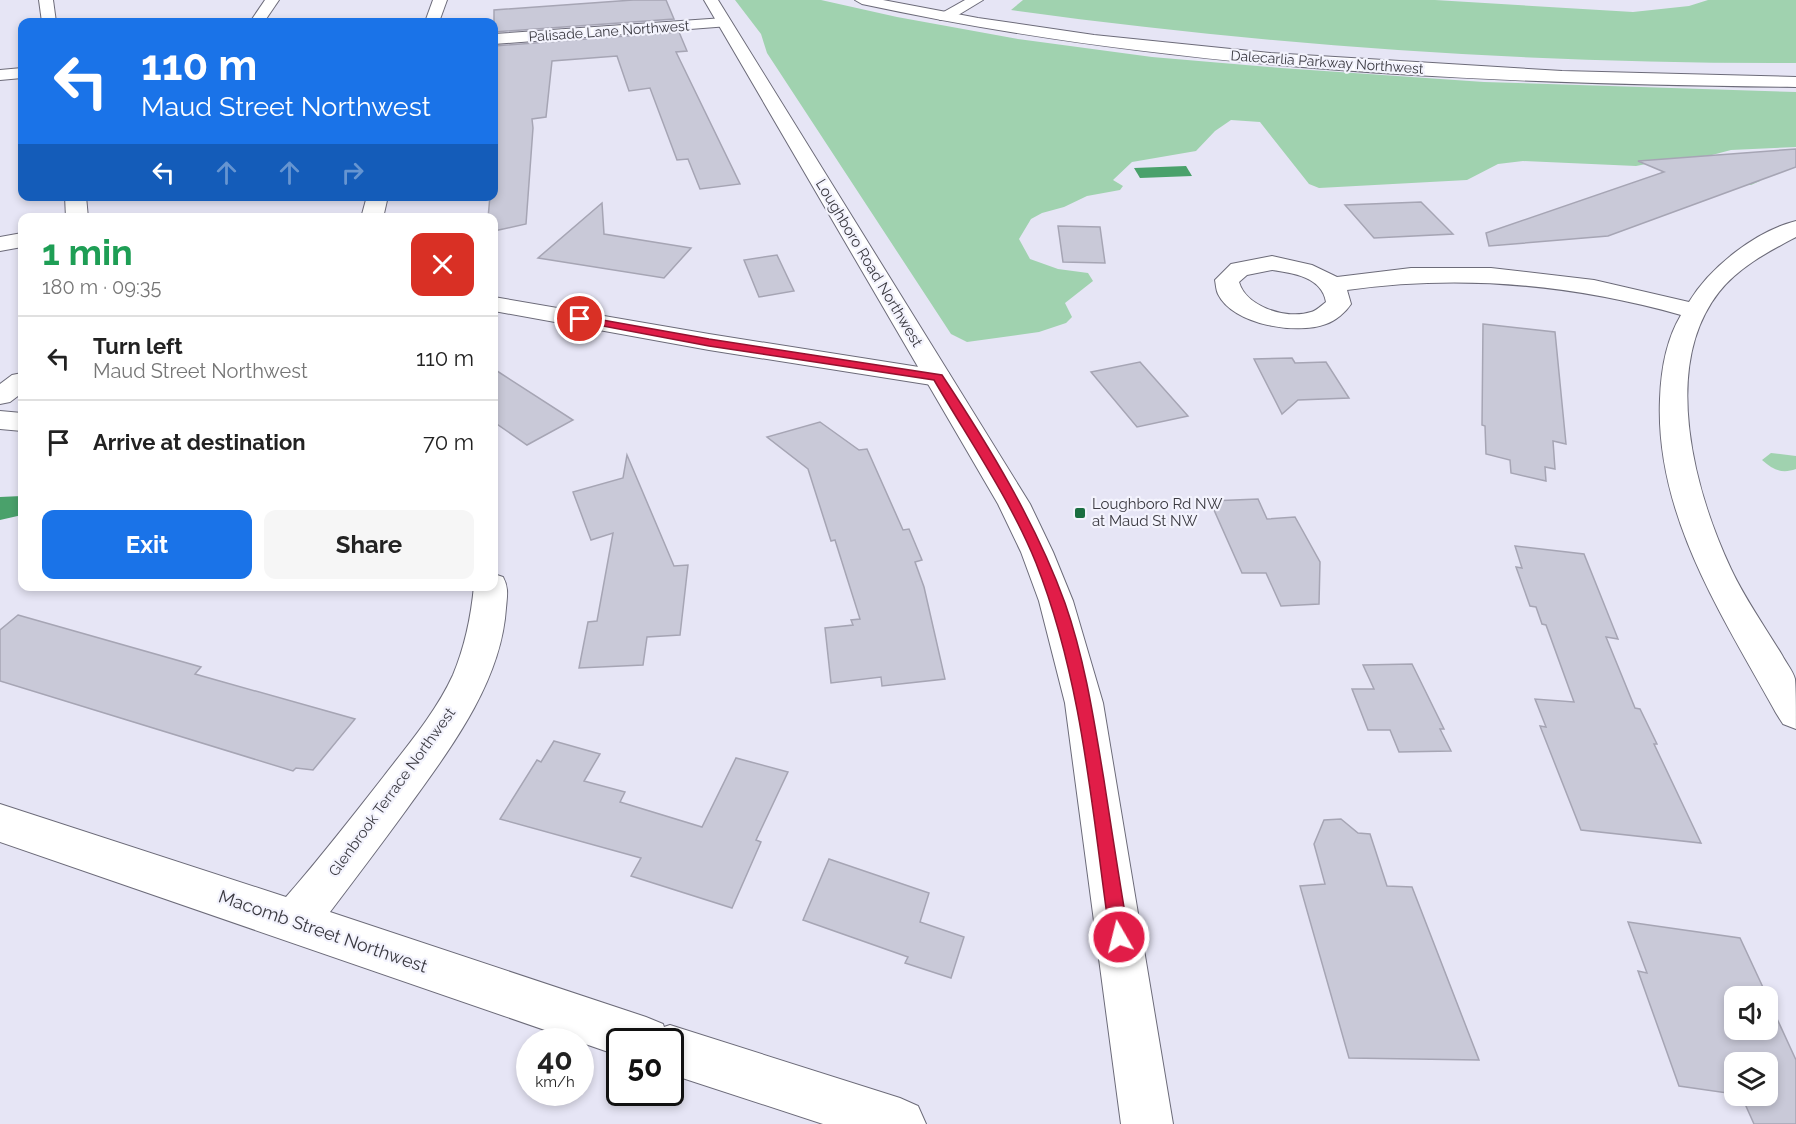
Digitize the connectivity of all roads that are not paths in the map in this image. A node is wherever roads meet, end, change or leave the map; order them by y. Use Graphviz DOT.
graph roads {
  1 [pos="46,0"];
  2 [pos="272,0"];
  3 [pos="440,0"];
  4 [pos="711,0"];
  5 [pos="862,0"];
  6 [pos="976,0"];
  7 [pos="935,2"];
  8 [pos="913,6"];
  9 [pos="952,14"];
  10 [pos="48,18"];
  11 [pos="261,18"];
  12 [pos="433,18"];
  13 [pos="724,22"];
  14 [pos="498,39"];
  15 [pos="1796,70"];
  16 [pos="18,73"];
  17 [pos="0,75"];
  18 [pos="1796,82"];
  19 [pos="1796,228"];
  20 [pos="18,241"];
  21 [pos="0,244"];
  22 [pos="1331,285"];
  23 [pos="498,305"];
  24 [pos="1694,311"];
  25 [pos="938,378"];
  26 [pos="18,384"];
  27 [pos="0,396"];
  28 [pos="0,420"];
  29 [pos="18,422"];
  30 [pos="491,591"];
  31 [pos="1796,713"];
  32 [pos="0,823"];
  33 [pos="295,921"];
  34 [pos="606,1028"];
  35 [pos="684,1054"];
  36 [pos="900,1124"];
  37 [pos="1147,1124"];
  1 -- 10 [label="main road"];
  2 -- 11 [label="main road"];
  3 -- 12 [label="main road"];
  4 -- 13 [label="main road, Loughboro Road Northwest"];
  5 -- 8 [label="main road, Dalecarlia Parkway Northwest"];
  6 -- 9 [label="main road"];
  7 -- 8 [label="main road"];
  7 -- 9 [label="main road, Dalecarlia Parkway Northwest"];
  8 -- 9 [label="main road, Dalecarlia Parkway Northwest"];
  9 -- 15 [label="main road, Dalecarlia Parkway Northwest"];
  9 -- 18 [label="main road, Dalecarlia Parkway Northwest"];
  13 -- 14 [label="main road, Palisade Lane Northwest"];
  13 -- 25 [label="main road, Loughboro Road Northwest"];
  16 -- 17 [label="main road"];
  19 -- 24 [label="main road"];
  20 -- 21 [label="main road"];
  22 -- 24 [label="main road"];
  23 -- 25 [label="main road"];
  24 -- 31 [label="main road"];
  25 -- 37 [label="main road, Loughboro Road Northwest"];
  26 -- 27 [label="main road"];
  28 -- 29 [label="main road"];
  30 -- 33 [label="main road, Glenbrook Terrace Northwest"];
  32 -- 33 [label="main road, Macomb Street Northwest"];
  33 -- 34 [label="main road, Macomb Street Northwest"];
  35 -- 36 [label="main road"];
}
